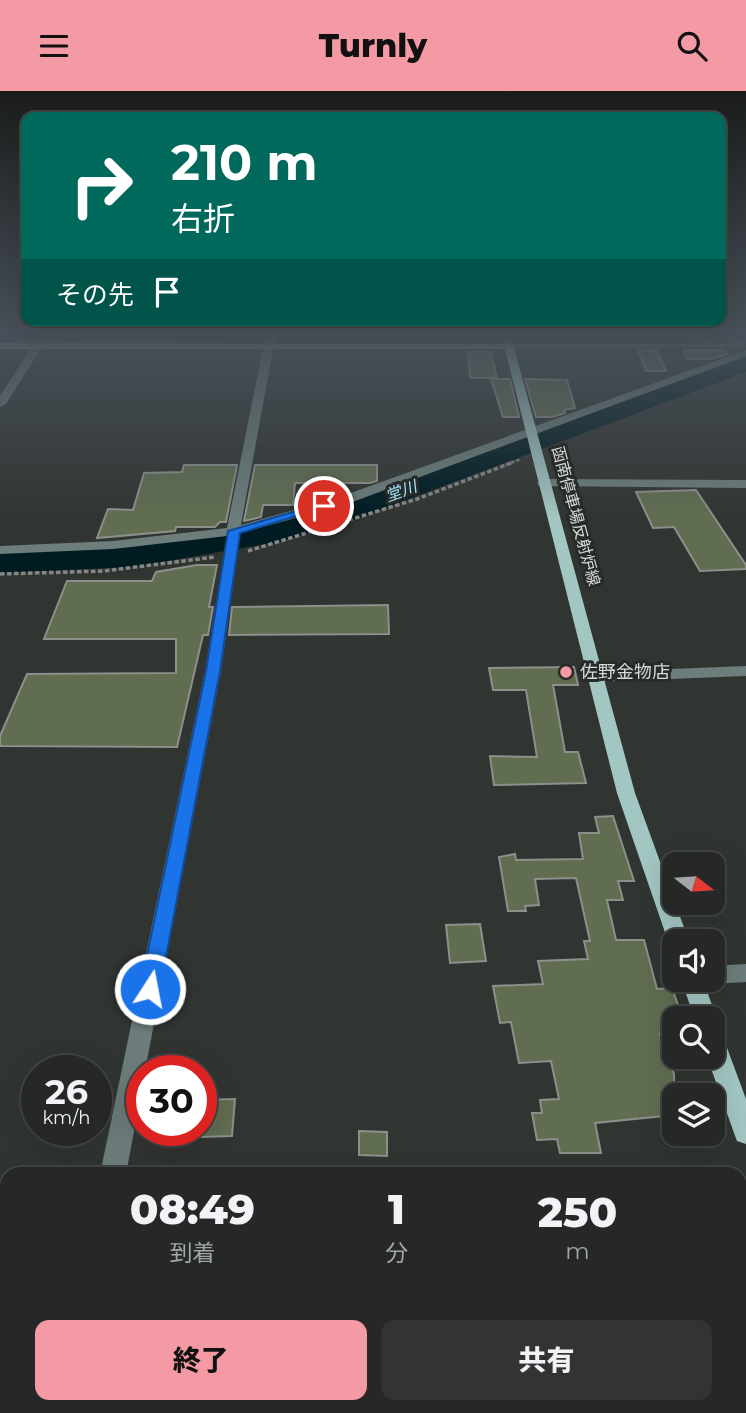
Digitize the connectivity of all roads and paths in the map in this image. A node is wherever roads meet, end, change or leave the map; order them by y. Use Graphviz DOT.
graph roads {
  1 [pos="260,395"];
  2 [pos="521,395"];
  3 [pos="630,395"];
  4 [pos="531,434"];
  5 [pos="543,483"];
  6 [pos="746,484"];
  7 [pos="234,538"];
  8 [pos="0,550"];
  9 [pos="746,671"];
  10 [pos="595,677"];
  11 [pos="675,929"];
  12 [pos="746,973"];
  13 [pos="725,974"];
  14 [pos="723,1069"];
  15 [pos="746,1133"];
  16 [pos="114,1167"];
  1 -- 7 [label="street"];
  2 -- 4 [label="main road, 函南停車場反射炉線"];
  3 -- 4 [label="street"];
  4 -- 5 [label="main road, 函南停車場反射炉線"];
  4 -- 7 [label="street"];
  5 -- 6 [label="street"];
  5 -- 10 [label="main road, 函南停車場反射炉線"];
  7 -- 8 [label="street"];
  7 -- 16 [label="street"];
  9 -- 10 [label="street"];
  10 -- 11 [label="main road, 函南停車場反射炉線"];
  12 -- 13 [label="street"];
  14 -- 15 [label="main road"];
}
